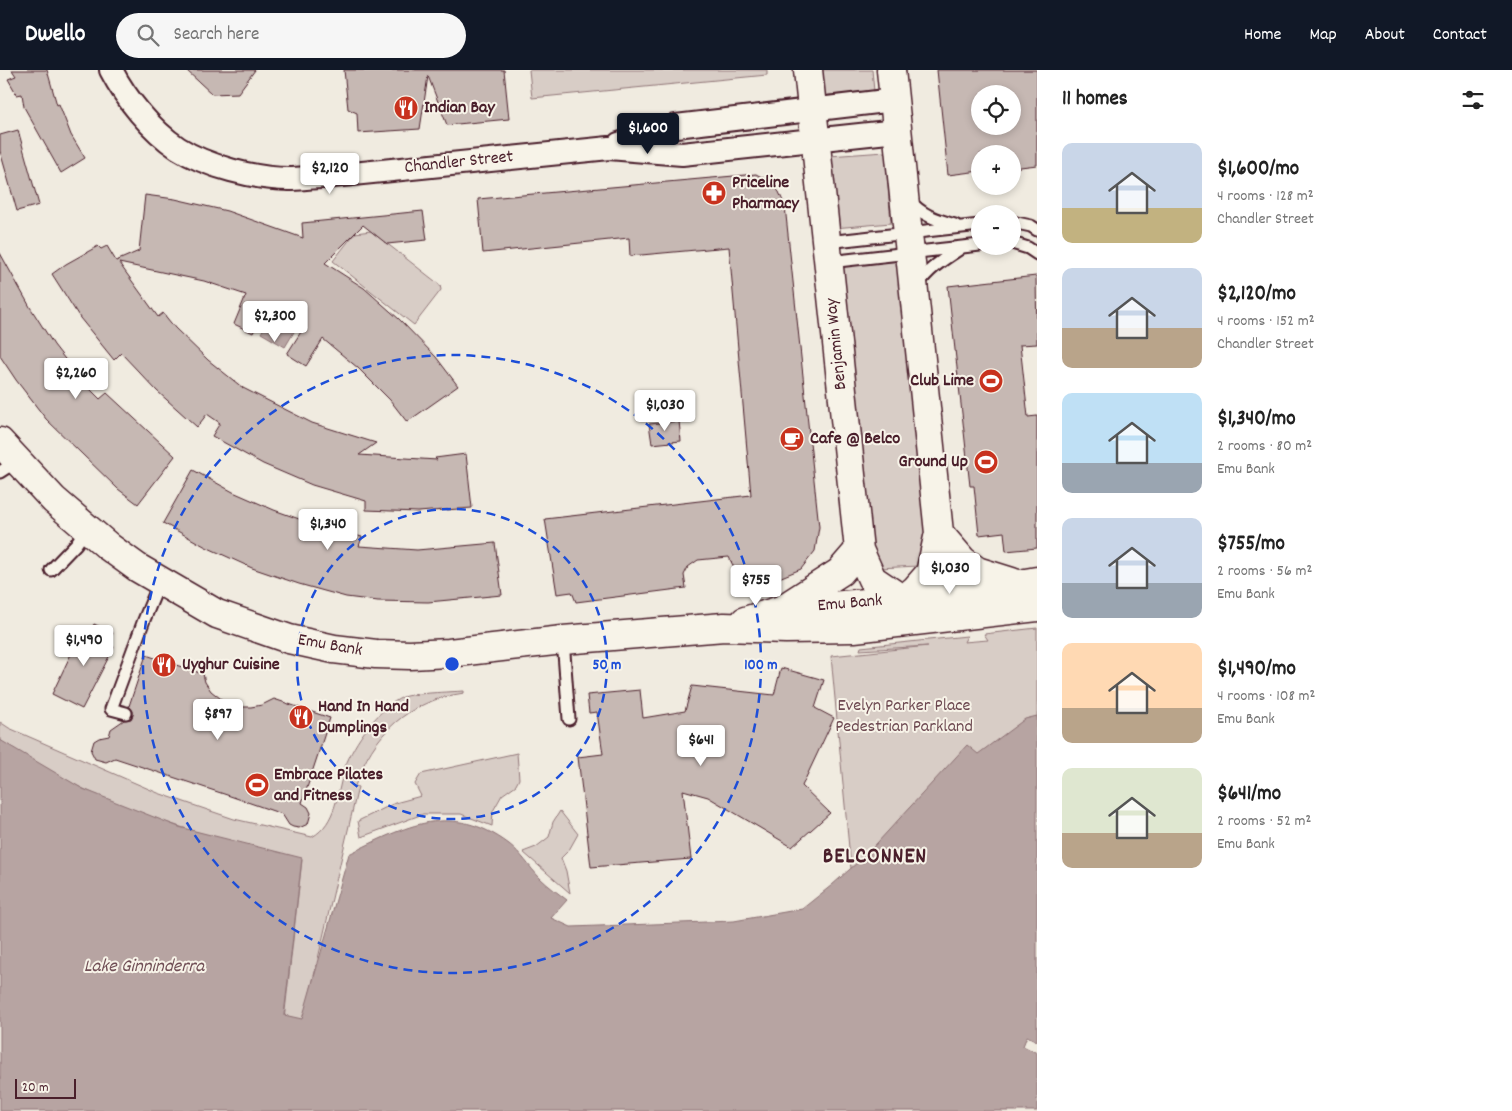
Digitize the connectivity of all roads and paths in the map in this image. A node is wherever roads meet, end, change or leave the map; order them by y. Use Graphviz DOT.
graph roads {
  1 [pos="111,70"];
  2 [pos="808,70"];
  3 [pos="891,70"];
  4 [pos="894,100"];
  5 [pos="812,110"];
  6 [pos="897,131"];
  7 [pos="816,140"];
  8 [pos="609,148"];
  9 [pos="904,192"];
  10 [pos="1021,224"];
  11 [pos="971,226"];
  12 [pos="961,227"];
  13 [pos="1037,230"];
  14 [pos="909,243"];
  15 [pos="971,246"];
  16 [pos="1021,246"];
  17 [pos="963,247"];
  18 [pos="828,252"];
  19 [pos="1037,254"];
  20 [pos="914,291"];
  21 [pos="6,458"];
  22 [pos="87,528"];
  23 [pos="939,533"];
  24 [pos="859,550"];
  25 [pos="51,570"];
  26 [pos="160,581"];
  27 [pos="1027,582"];
  28 [pos="903,600"];
  29 [pos="1037,607"];
  30 [pos="784,609"];
  31 [pos="934,618"];
  32 [pos="873,626"];
  33 [pos="724,627"];
  34 [pos="562,640"];
  35 [pos="126,713"];
  36 [pos="569,719"];
  1 -- 8 [label="street, Chandler Street"];
  2 -- 5 [label="main road, Benjamin Way"];
  3 -- 4 [label="main road"];
  4 -- 5 [label="street, Chandler Street"];
  4 -- 6 [label="main road"];
  5 -- 7 [label="main road, Benjamin Way"];
  5 -- 8 [label="street, Chandler Street"];
  6 -- 7 [label="street, Chandler Street"];
  6 -- 9 [label="main road"];
  7 -- 8 [label="street, Chandler Street"];
  7 -- 18 [label="main road, Benjamin Way"];
  9 -- 12 [label="lane"];
  9 -- 14 [label="main road"];
  10 -- 13 [label="lane"];
  11 -- 12 [label="lane"];
  12 -- 14 [label="lane"];
  14 -- 17 [label="lane"];
  14 -- 18 [label="lane"];
  14 -- 18 [label="lane"];
  14 -- 20 [label="main road"];
  15 -- 17 [label="lane"];
  16 -- 19 [label="lane"];
  17 -- 20 [label="lane"];
  18 -- 24 [label="main road, Benjamin Way"];
  20 -- 23 [label="main road"];
  21 -- 22 [label="main road, Emu Bank"];
  22 -- 25 [label="lane"];
  22 -- 26 [label="main road, Emu Bank"];
  23 -- 27 [label="main road"];
  23 -- 28 [label="main road"];
  24 -- 28 [label="main road, Benjamin Way"];
  24 -- 30 [label="main road"];
  26 -- 34 [label="main road, Emu Bank"];
  26 -- 35 [label="lane"];
  27 -- 28 [label="main road, Emu Bank"];
  28 -- 30 [label="main road, Emu Bank"];
  28 -- 31 [label="main road, Benjamin Way"];
  28 -- 32 [label="main road"];
  29 -- 31 [label="main road, Emu Bank"];
  30 -- 33 [label="main road, Emu Bank"];
  31 -- 32 [label="main road, Emu Bank"];
  32 -- 33 [label="main road, Emu Bank"];
  33 -- 34 [label="main road, Emu Bank"];
  34 -- 36 [label="lane"];
}
